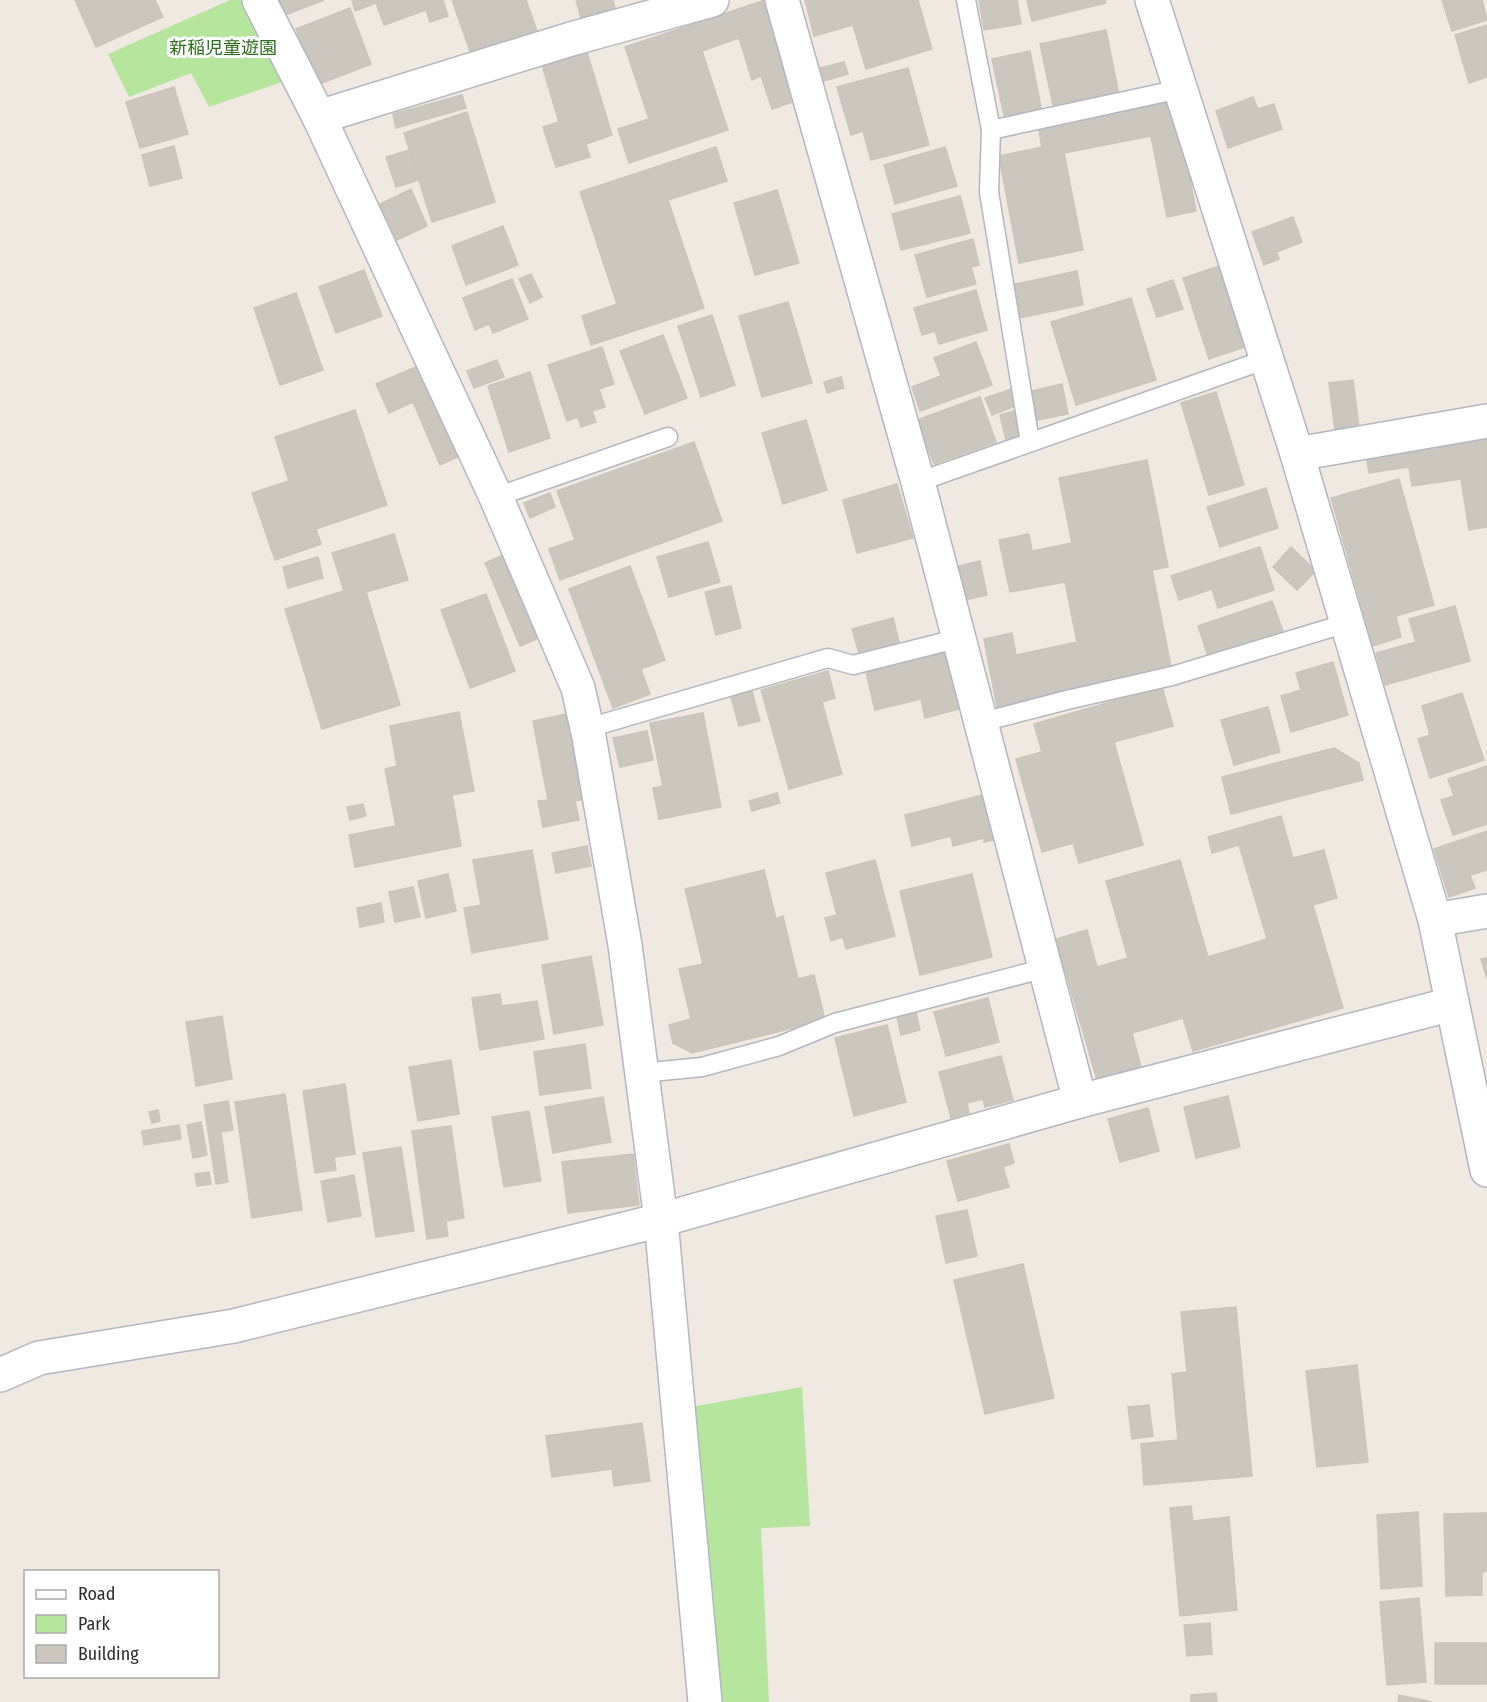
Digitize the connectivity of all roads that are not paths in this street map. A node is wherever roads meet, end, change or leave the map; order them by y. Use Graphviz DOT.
graph roads {
  1 [pos="259,0"];
  2 [pos="712,0"];
  3 [pos="782,0"];
  4 [pos="966,0"];
  5 [pos="1152,0"];
  6 [pos="1180,89"];
  7 [pos="319,117"];
  8 [pos="992,130"];
  9 [pos="1267,359"];
  10 [pos="1487,421"];
  11 [pos="668,437"];
  12 [pos="1030,442"];
  13 [pos="1297,453"];
  14 [pos="918,482"];
  15 [pos="496,497"];
  16 [pos="1347,622"];
  17 [pos="960,638"];
  18 [pos="982,722"];
  19 [pos="588,728"];
  20 [pos="1487,911"];
  21 [pos="1435,920"];
  22 [pos="1046,968"];
  23 [pos="1452,1004"];
  24 [pos="641,1073"];
  25 [pos="1080,1101"];
  26 [pos="1487,1170"];
  27 [pos="661,1220"];
  28 [pos="0,1375"];
  29 [pos="705,1702"];
  1 -- 7 [label="street"];
  2 -- 7 [label="street"];
  3 -- 14 [label="street"];
  4 -- 8 [label="lane"];
  5 -- 6 [label="street"];
  6 -- 8 [label="lane"];
  6 -- 9 [label="street"];
  7 -- 15 [label="street"];
  8 -- 12 [label="lane"];
  9 -- 12 [label="lane"];
  9 -- 13 [label="street"];
  10 -- 13 [label="street"];
  11 -- 15 [label="lane"];
  12 -- 14 [label="lane"];
  13 -- 16 [label="street"];
  14 -- 17 [label="street"];
  15 -- 19 [label="street"];
  16 -- 18 [label="lane"];
  16 -- 21 [label="street"];
  17 -- 18 [label="street"];
  17 -- 19 [label="lane"];
  18 -- 22 [label="street"];
  19 -- 24 [label="street"];
  20 -- 21 [label="street"];
  21 -- 23 [label="street"];
  22 -- 24 [label="lane"];
  22 -- 25 [label="street"];
  23 -- 25 [label="street"];
  23 -- 26 [label="street"];
  24 -- 27 [label="street"];
  25 -- 27 [label="street"];
  27 -- 28 [label="street"];
  27 -- 29 [label="street"];
}
